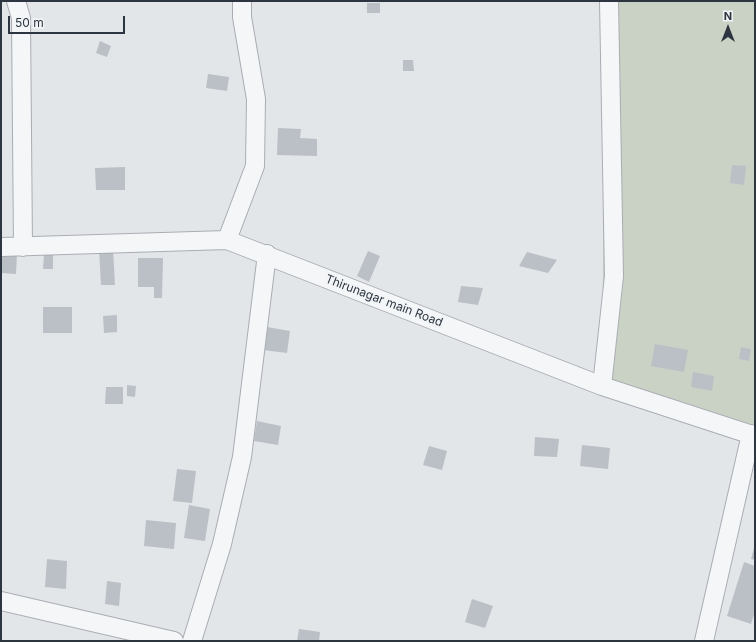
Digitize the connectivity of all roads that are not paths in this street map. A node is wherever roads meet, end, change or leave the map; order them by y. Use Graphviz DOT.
graph roads {
  1 [pos="16,1"];
  2 [pos="242,1"];
  3 [pos="609,1"];
  4 [pos="227,240"];
  5 [pos="1,247"];
  6 [pos="23,247"];
  7 [pos="266,254"];
  8 [pos="602,386"];
  9 [pos="753,435"];
  10 [pos="1,601"];
  11 [pos="174,641"];
  12 [pos="192,641"];
  13 [pos="704,641"];
  1 -- 6 [label="street"];
  2 -- 4 [label="street"];
  3 -- 8 [label="street"];
  4 -- 6 [label="street, Thirunagar main Road"];
  4 -- 7 [label="street, Thirunagar main Road"];
  5 -- 6 [label="street, Thirunagar main Road"];
  7 -- 8 [label="street, Thirunagar main Road"];
  7 -- 12 [label="street"];
  8 -- 9 [label="street, Thirunagar main Road"];
  9 -- 13 [label="street"];
  10 -- 11 [label="street"];
}
